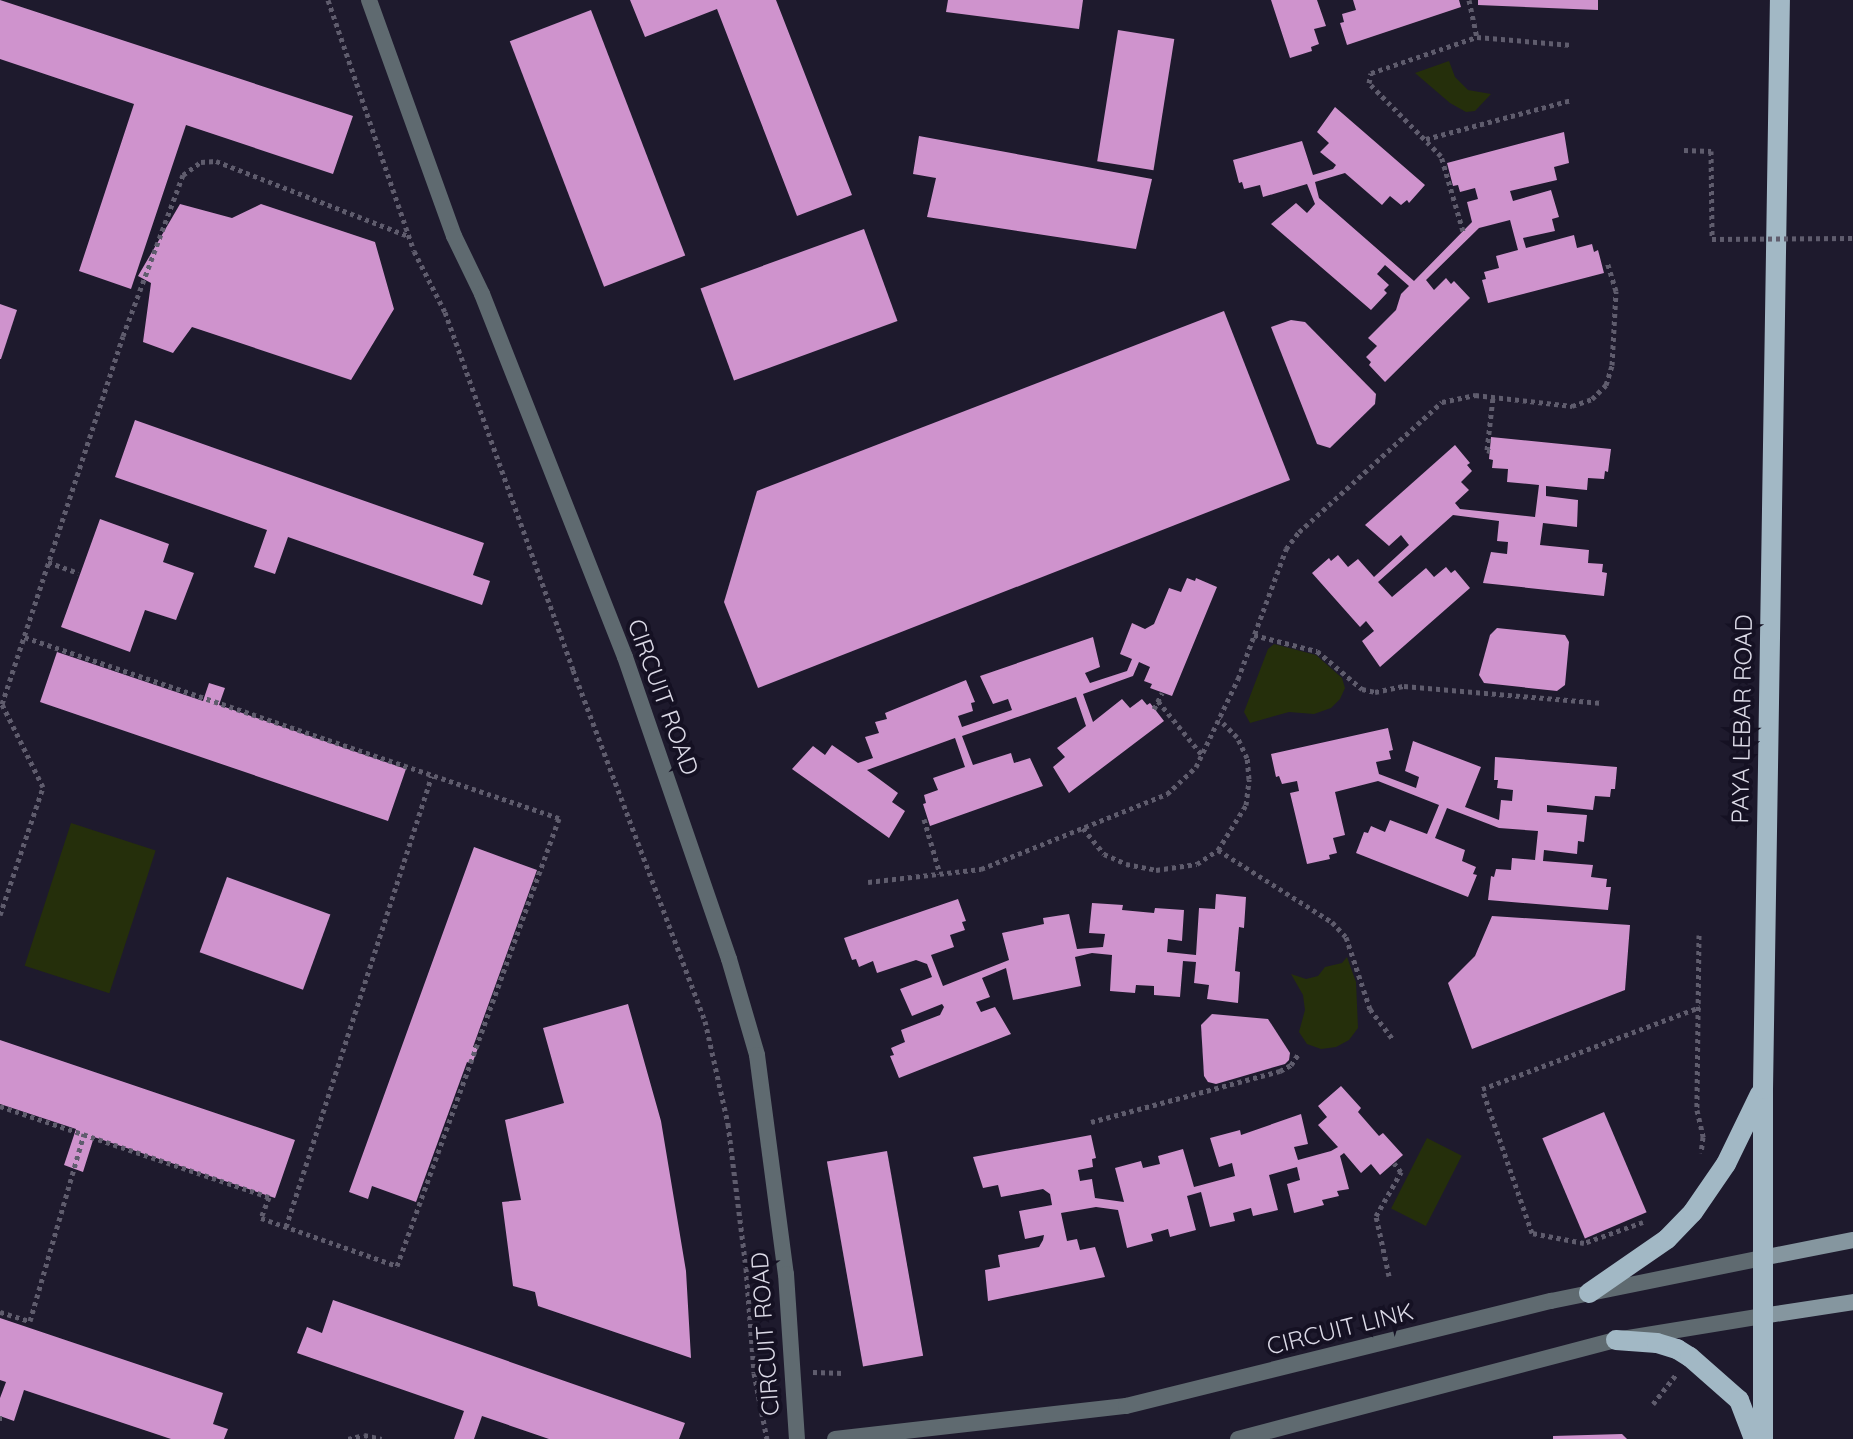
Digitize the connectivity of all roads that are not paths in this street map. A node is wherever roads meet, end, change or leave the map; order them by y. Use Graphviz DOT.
graph roads {
  1 [pos="369,0"];
  2 [pos="1780,0"];
  3 [pos="1763,1089"];
  4 [pos="1853,1240"];
  5 [pos="1762,1258"];
  6 [pos="1589,1293"];
  7 [pos="1853,1302"];
  8 [pos="1762,1316"];
  9 [pos="1616,1340"];
  10 [pos="797,1439"];
  11 [pos="835,1439"];
  12 [pos="1238,1439"];
  13 [pos="1754,1439"];
  14 [pos="1763,1439"];
  1 -- 10 [label="street, CIRCUIT ROAD"];
  2 -- 3 [label="main road, PAYA LEBAR ROAD"];
  3 -- 5 [label="main road, PAYA LEBAR ROAD"];
  3 -- 6 [label="main road"];
  4 -- 5 [label="main road, CIRCUIT LINK"];
  5 -- 6 [label="street, CIRCUIT LINK"];
  5 -- 8 [label="main road, PAYA LEBAR ROAD"];
  6 -- 11 [label="street, CIRCUIT LINK"];
  7 -- 8 [label="main road"];
  8 -- 9 [label="street"];
  8 -- 14 [label="main road, PAYA LEBAR ROAD"];
  9 -- 12 [label="street"];
  9 -- 13 [label="main road"];
}
